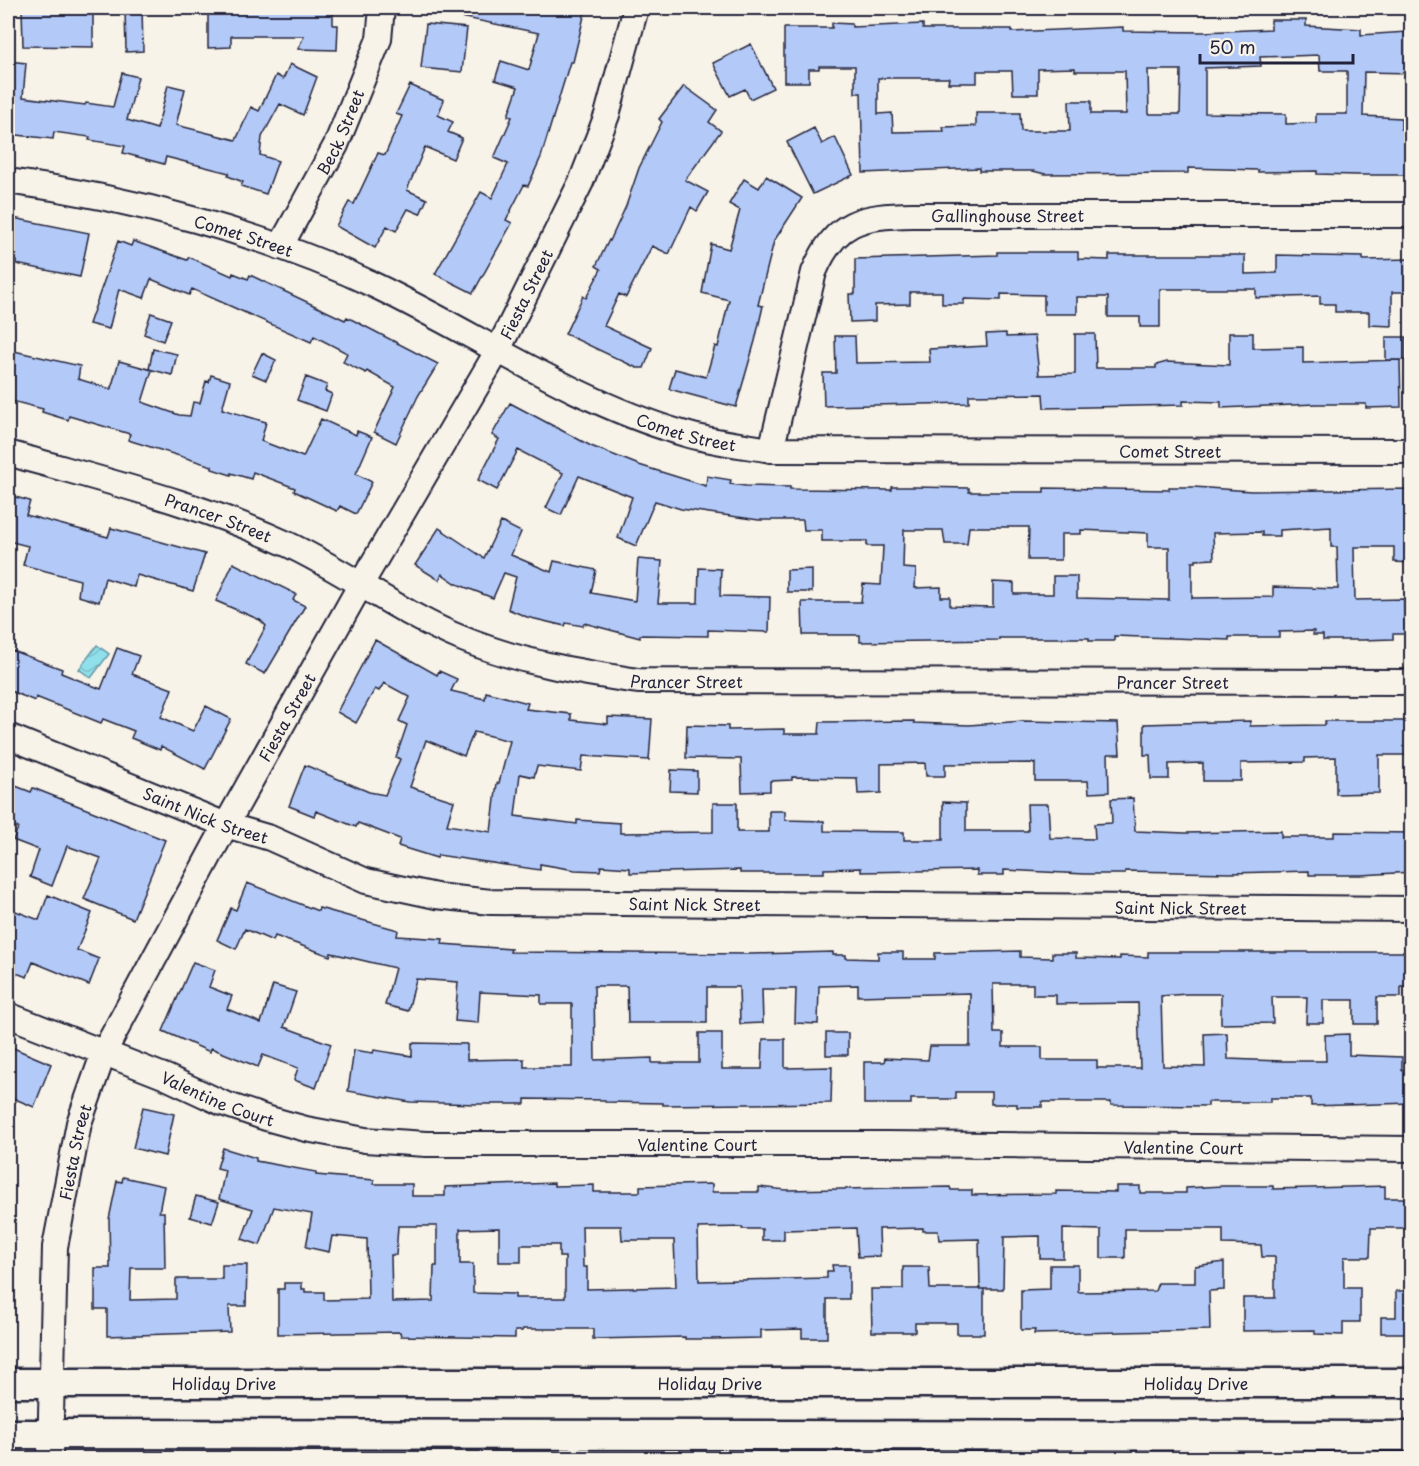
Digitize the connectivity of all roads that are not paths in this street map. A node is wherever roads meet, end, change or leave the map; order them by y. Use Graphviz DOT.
graph roads {
  1 [pos="381,8"];
  2 [pos="636,8"];
  3 [pos="8,181"];
  4 [pos="1412,215"];
  5 [pos="280,247"];
  6 [pos="498,350"];
  7 [pos="771,450"];
  8 [pos="1412,451"];
  9 [pos="8,453"];
  10 [pos="361,584"];
  11 [pos="1412,682"];
  12 [pos="8,736"];
  13 [pos="226,825"];
  14 [pos="1412,909"];
  15 [pos="8,1015"];
  16 [pos="104,1052"];
  17 [pos="1412,1149"];
  18 [pos="8,1383"];
  19 [pos="52,1383"];
  20 [pos="1412,1383"];
  21 [pos="8,1434"];
  22 [pos="1412,1436"];
  23 [pos="50,1447"];
  1 -- 5 [label="street, Beck Street"];
  2 -- 6 [label="street, Fiesta Street"];
  3 -- 5 [label="street, Comet Street"];
  4 -- 7 [label="street, Gallinghouse Street"];
  5 -- 6 [label="street, Comet Street"];
  6 -- 7 [label="street, Comet Street"];
  6 -- 10 [label="street, Fiesta Street"];
  7 -- 8 [label="street, Comet Street"];
  9 -- 10 [label="street, Prancer Street"];
  10 -- 11 [label="street, Prancer Street"];
  10 -- 13 [label="street, Fiesta Street"];
  12 -- 13 [label="street, Saint Nick Street"];
  13 -- 14 [label="street, Saint Nick Street"];
  13 -- 16 [label="street, Fiesta Street"];
  15 -- 16 [label="street, Valentine Court"];
  16 -- 17 [label="street, Valentine Court"];
  16 -- 19 [label="street, Fiesta Street"];
  18 -- 19 [label="street, Holiday Drive"];
  19 -- 20 [label="street, Holiday Drive"];
  19 -- 23 [label="street, Fiesta Street"];
  21 -- 23 [label="street"];
  22 -- 23 [label="street"];
}
